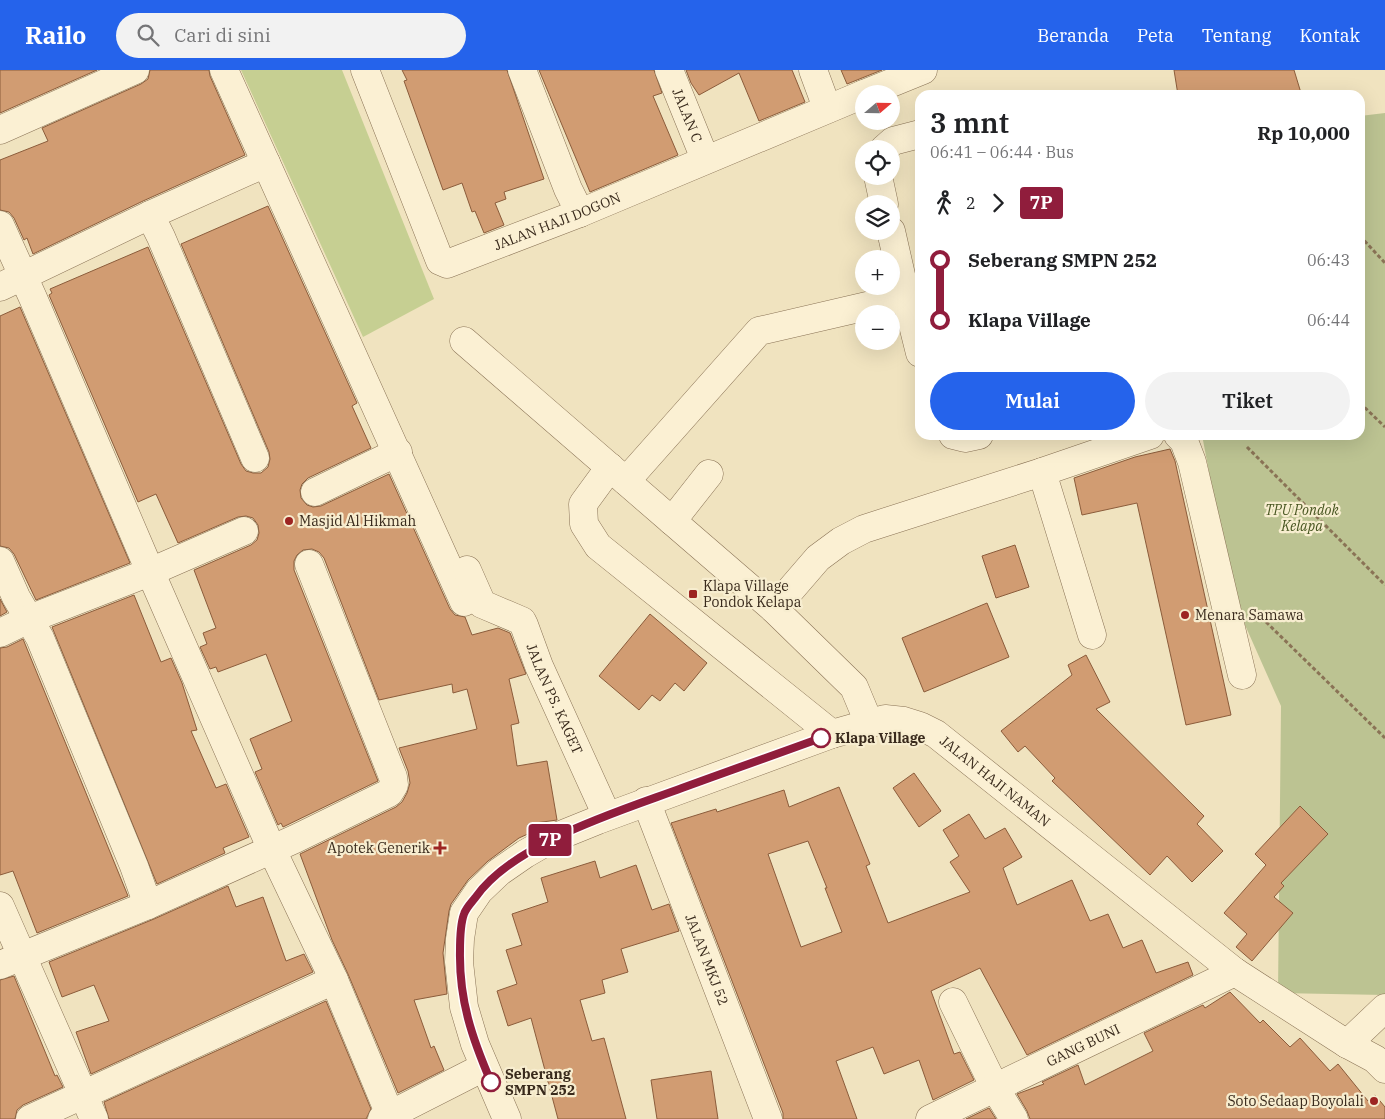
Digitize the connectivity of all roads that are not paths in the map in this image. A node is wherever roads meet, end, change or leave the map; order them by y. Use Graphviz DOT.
graph roads {
  1 [pos="135,70"];
  2 [pos="224,70"];
  3 [pos="365,70"];
  4 [pos="522,70"];
  5 [pos="669,70"];
  6 [pos="814,70"];
  7 [pos="923,70"];
  8 [pos="886,85"];
  9 [pos="855,97"];
  10 [pos="827,108"];
  11 [pos="0,130"];
  12 [pos="915,135"];
  13 [pos="897,140"];
  14 [pos="705,159"];
  15 [pos="266,163"];
  16 [pos="580,213"];
  17 [pos="150,215"];
  18 [pos="0,225"];
  19 [pos="893,240"];
  20 [pos="12,281"];
  21 [pos="906,297"];
  22 [pos="915,333"];
  23 [pos="464,342"];
  24 [pos="1135,440"];
  25 [pos="1183,440"];
  26 [pos="404,448"];
  27 [pos="255,458"];
  28 [pos="1042,472"];
  29 [pos="618,474"];
  30 [pos="709,474"];
  31 [pos="315,492"];
  32 [pos="672,521"];
  33 [pos="244,531"];
  34 [pos="0,561"];
  35 [pos="309,564"];
  36 [pos="150,572"];
  37 [pos="774,608"];
  38 [pos="29,619"];
  39 [pos="0,633"];
  40 [pos="1092,635"];
  41 [pos="1242,675"];
  42 [pos="869,723"];
  43 [pos="832,734"];
  44 [pos="646,801"];
  45 [pos="607,816"];
  46 [pos="272,850"];
  47 [pos="148,905"];
  48 [pos="0,906"];
  49 [pos="11,961"];
  50 [pos="1235,972"];
  51 [pos="334,980"];
  52 [pos="953,1002"];
  53 [pos="1385,1008"];
  54 [pos="1347,1044"];
  55 [pos="1382,1063"];
  56 [pos="484,1067"];
  57 [pos="996,1088"];
  58 [pos="88,1107"];
  59 [pos="386,1117"];
  60 [pos="30,1119"];
  61 [pos="507,1119"];
  62 [pos="768,1119"];
  63 [pos="930,1119"];
  64 [pos="1014,1119"];
  1 -- 11 [label="street"];
  2 -- 15 [label="street"];
  3 -- 16 [label="street, JALAN HAJI DOGON"];
  4 -- 16 [label="street"];
  5 -- 14 [label="street, JALAN C"];
  6 -- 10 [label="street"];
  7 -- 8 [label="street, JALAN HAJI DOGON"];
  9 -- 10 [label="street, JALAN HAJI DOGON"];
  10 -- 14 [label="street, JALAN HAJI DOGON"];
  12 -- 13 [label="street"];
  14 -- 16 [label="street, JALAN HAJI DOGON"];
  15 -- 17 [label="street"];
  15 -- 26 [label="street"];
  17 -- 20 [label="street"];
  17 -- 27 [label="street"];
  18 -- 20 [label="street"];
  19 -- 21 [label="street"];
  20 -- 36 [label="street"];
  21 -- 22 [label="street"];
  21 -- 29 [label="street"];
  23 -- 29 [label="street"];
  24 -- 28 [label="street"];
  25 -- 41 [label="street"];
  26 -- 31 [label="street"];
  26 -- 45 [label="street, JALAN PS. KAGET"];
  28 -- 37 [label="street"];
  28 -- 40 [label="street"];
  29 -- 32 [label="street"];
  29 -- 43 [label="street"];
  30 -- 32 [label="street"];
  32 -- 37 [label="street"];
  33 -- 36 [label="street"];
  34 -- 38 [label="street"];
  35 -- 46 [label="street"];
  36 -- 38 [label="street"];
  36 -- 46 [label="street"];
  37 -- 42 [label="street"];
  38 -- 39 [label="street"];
  38 -- 47 [label="street"];
  42 -- 43 [label="street, JALAN HAJI NAMAN"];
  42 -- 50 [label="street, JALAN HAJI NAMAN"];
  43 -- 44 [label="street, JALAN HAJI NAMAN"];
  44 -- 45 [label="street, JALAN HAJI NAMAN"];
  44 -- 62 [label="street, JALAN MKJ 52"];
  45 -- 56 [label="street, JALAN HAJI NAMAN"];
  46 -- 47 [label="street"];
  46 -- 51 [label="street"];
  47 -- 49 [label="street"];
  48 -- 49 [label="street"];
  49 -- 58 [label="street"];
  50 -- 54 [label="street, JALAN HAJI NAMAN"];
  50 -- 57 [label="street, GANG BUNI"];
  51 -- 58 [label="street"];
  51 -- 59 [label="street"];
  52 -- 57 [label="street"];
  53 -- 54 [label="street"];
  54 -- 55 [label="street, JALAN HAJI NAMAN"];
  56 -- 59 [label="street"];
  56 -- 61 [label="street, JALAN HAJI NAMAN"];
  57 -- 63 [label="street, GANG BUNI"];
  57 -- 64 [label="street"];
  58 -- 60 [label="street"];
}
